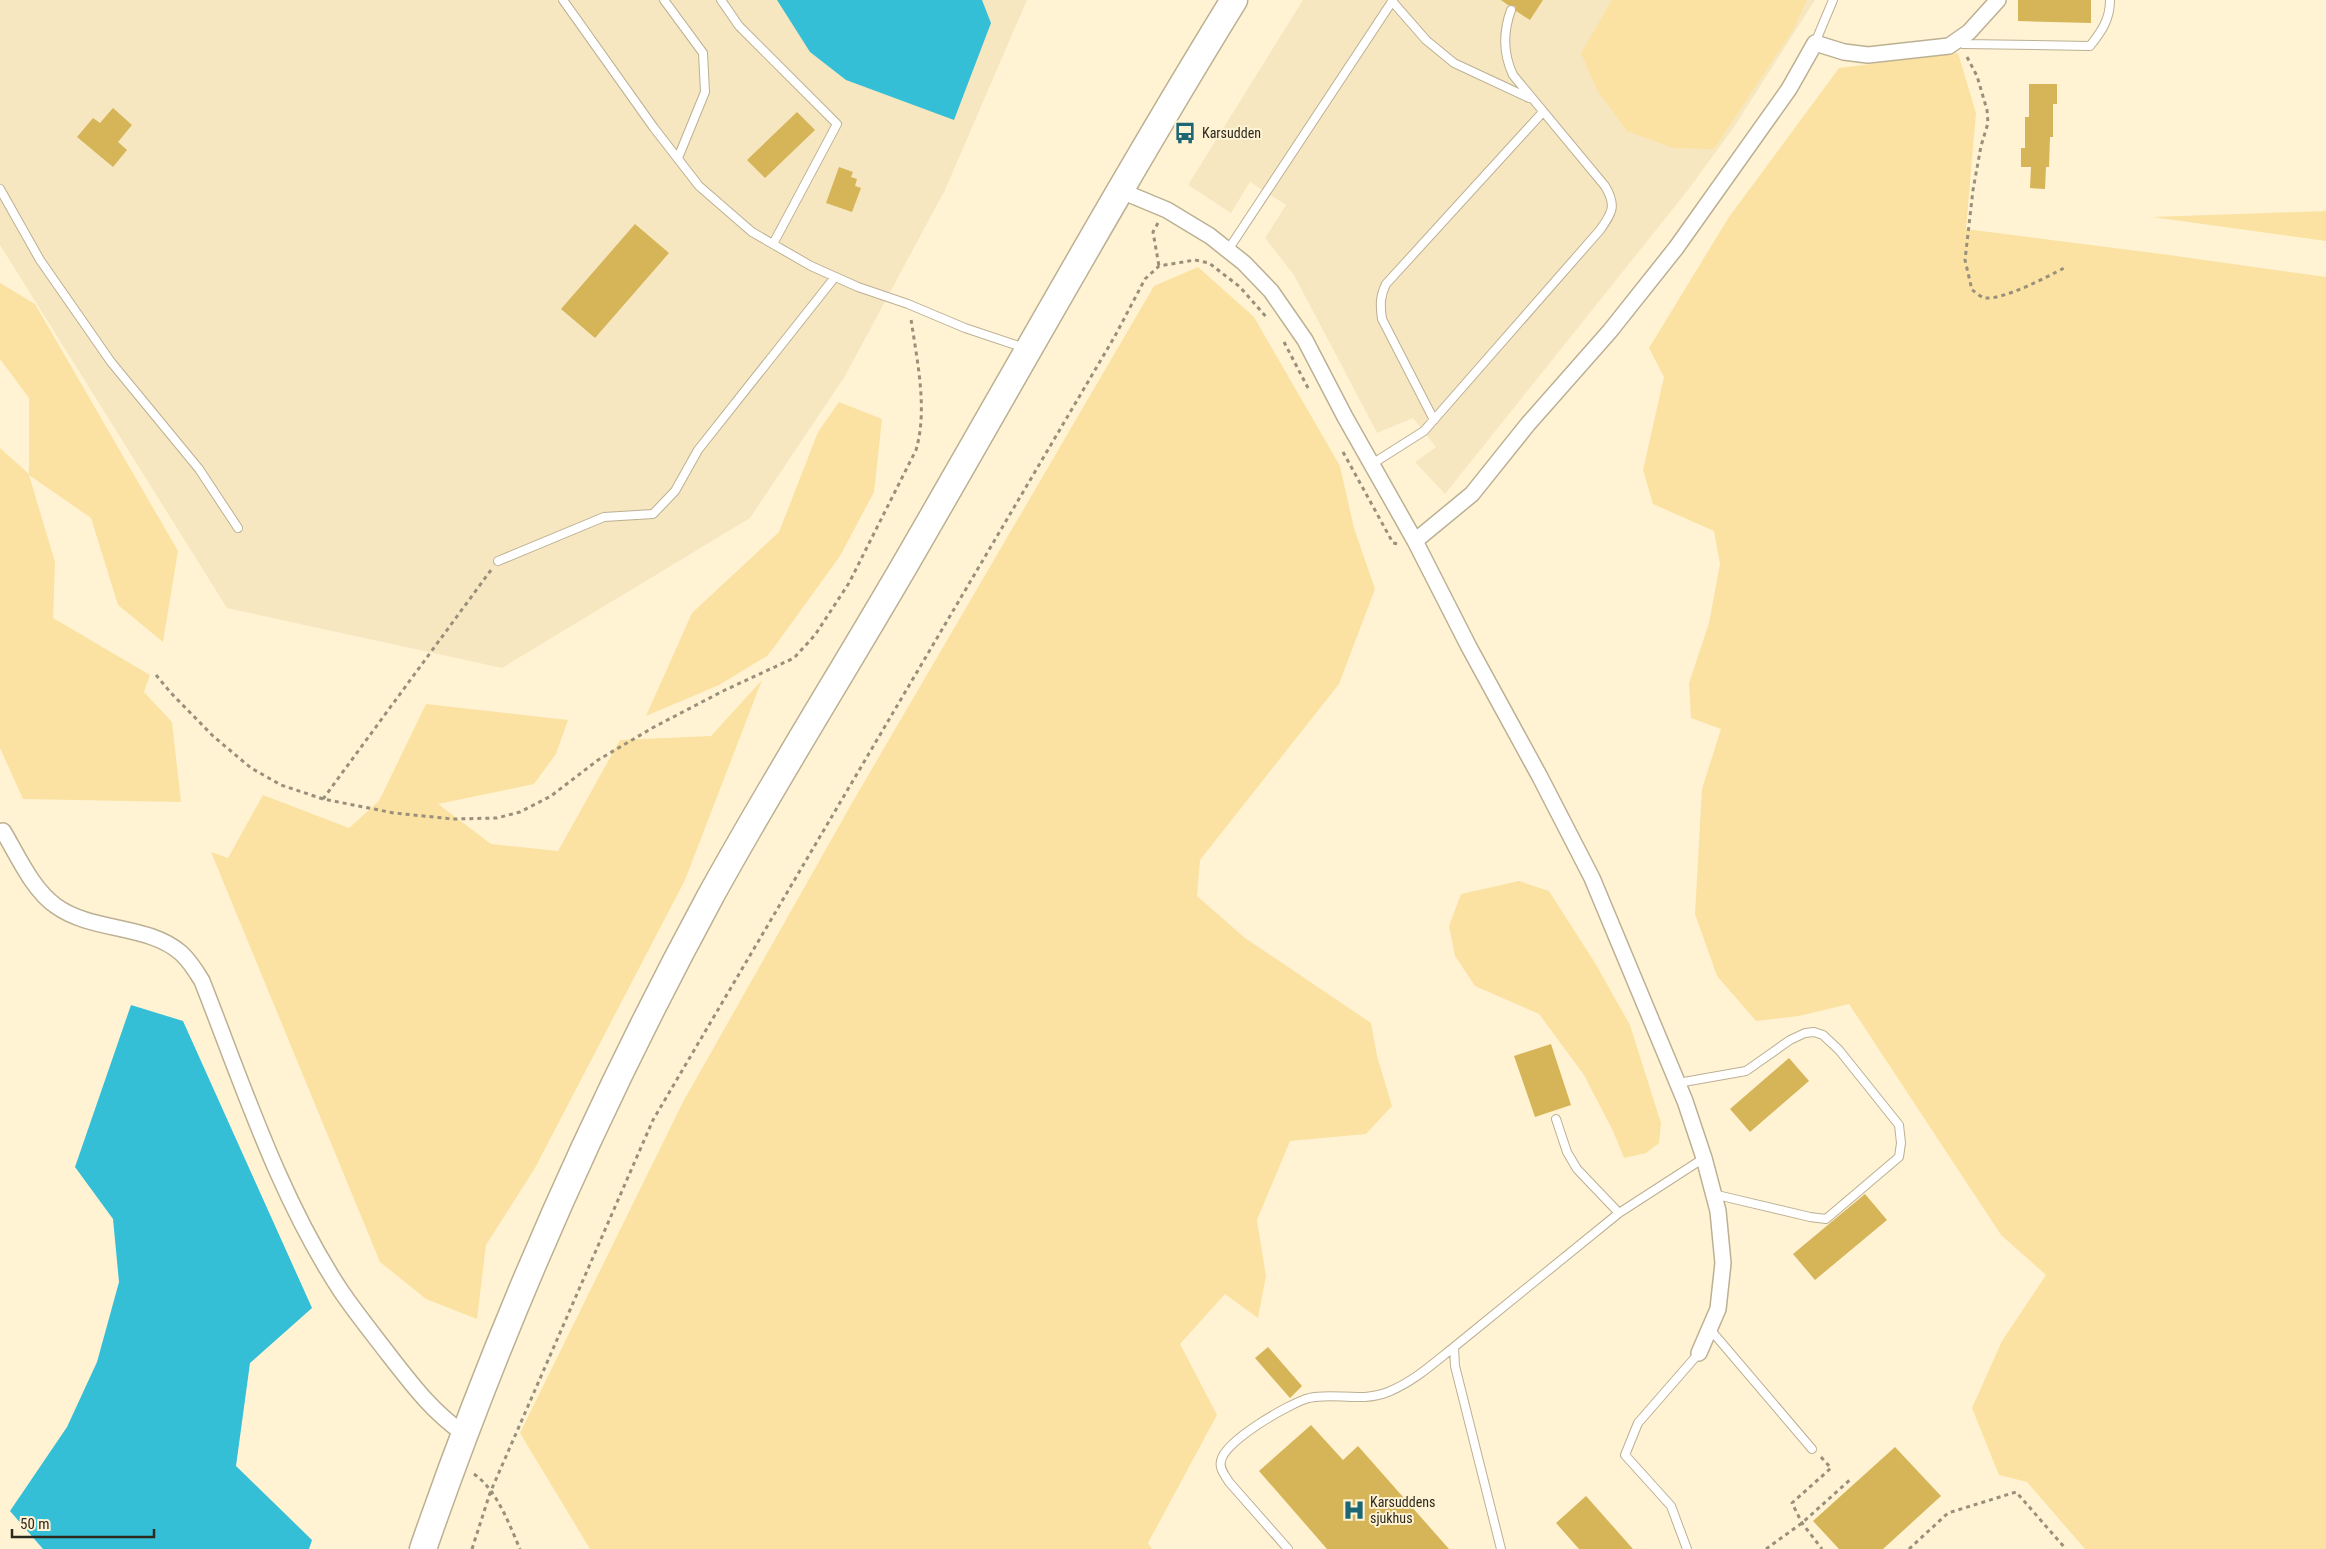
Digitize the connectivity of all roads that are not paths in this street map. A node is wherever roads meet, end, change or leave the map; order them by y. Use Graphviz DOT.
graph roads {
  1 [pos="564,0"];
  2 [pos="664,0"];
  3 [pos="721,0"];
  4 [pos="1234,0"];
  5 [pos="1833,0"];
  6 [pos="1998,0"];
  7 [pos="2110,0"];
  8 [pos="1393,1"];
  9 [pos="1511,10"];
  10 [pos="1959,41"];
  11 [pos="1815,43"];
  12 [pos="1531,99"];
  13 [pos="1542,113"];
  14 [pos="678,158"];
  15 [pos="0,188"];
  16 [pos="1119,190"];
  17 [pos="772,244"];
  18 [pos="1228,250"];
  19 [pos="835,277"];
  20 [pos="1027,349"];
  21 [pos="1434,420"];
  22 [pos="1372,464"];
  23 [pos="238,528"];
  24 [pos="1415,541"];
  25 [pos="498,561"];
  26 [pos="2,831"];
  27 [pos="1678,1083"];
  28 [pos="1556,1118"];
  29 [pos="1704,1158"];
  30 [pos="1713,1194"];
  31 [pos="1619,1213"];
  32 [pos="1709,1328"];
  33 [pos="1454,1347"];
  34 [pos="1698,1353"];
  35 [pos="464,1434"];
  36 [pos="1812,1449"];
  37 [pos="423,1549"];
  38 [pos="1288,1549"];
  39 [pos="1501,1549"];
  40 [pos="1687,1549"];
  1 -- 14 [label="lane"];
  2 -- 14 [label="lane"];
  3 -- 17 [label="lane"];
  4 -- 16 [label="highway"];
  5 -- 11 [label="lane"];
  6 -- 10 [label="street"];
  7 -- 10 [label="lane"];
  8 -- 12 [label="lane"];
  8 -- 18 [label="lane"];
  9 -- 12 [label="lane"];
  10 -- 11 [label="street"];
  11 -- 24 [label="street"];
  12 -- 13 [label="lane"];
  13 -- 21 [label="lane"];
  13 -- 21 [label="lane"];
  14 -- 17 [label="lane"];
  15 -- 23 [label="lane"];
  16 -- 18 [label="street"];
  16 -- 20 [label="highway"];
  17 -- 19 [label="lane"];
  18 -- 22 [label="street"];
  19 -- 20 [label="lane"];
  19 -- 25 [label="lane"];
  20 -- 35 [label="highway"];
  21 -- 22 [label="lane"];
  22 -- 24 [label="street"];
  24 -- 27 [label="street"];
  26 -- 35 [label="street"];
  27 -- 29 [label="street"];
  27 -- 30 [label="lane"];
  28 -- 31 [label="lane"];
  29 -- 30 [label="street"];
  29 -- 31 [label="lane"];
  30 -- 32 [label="street"];
  31 -- 33 [label="lane"];
  32 -- 34 [label="street"];
  32 -- 36 [label="lane"];
  33 -- 38 [label="lane"];
  33 -- 39 [label="lane"];
  34 -- 40 [label="lane"];
  35 -- 37 [label="highway"];
}
